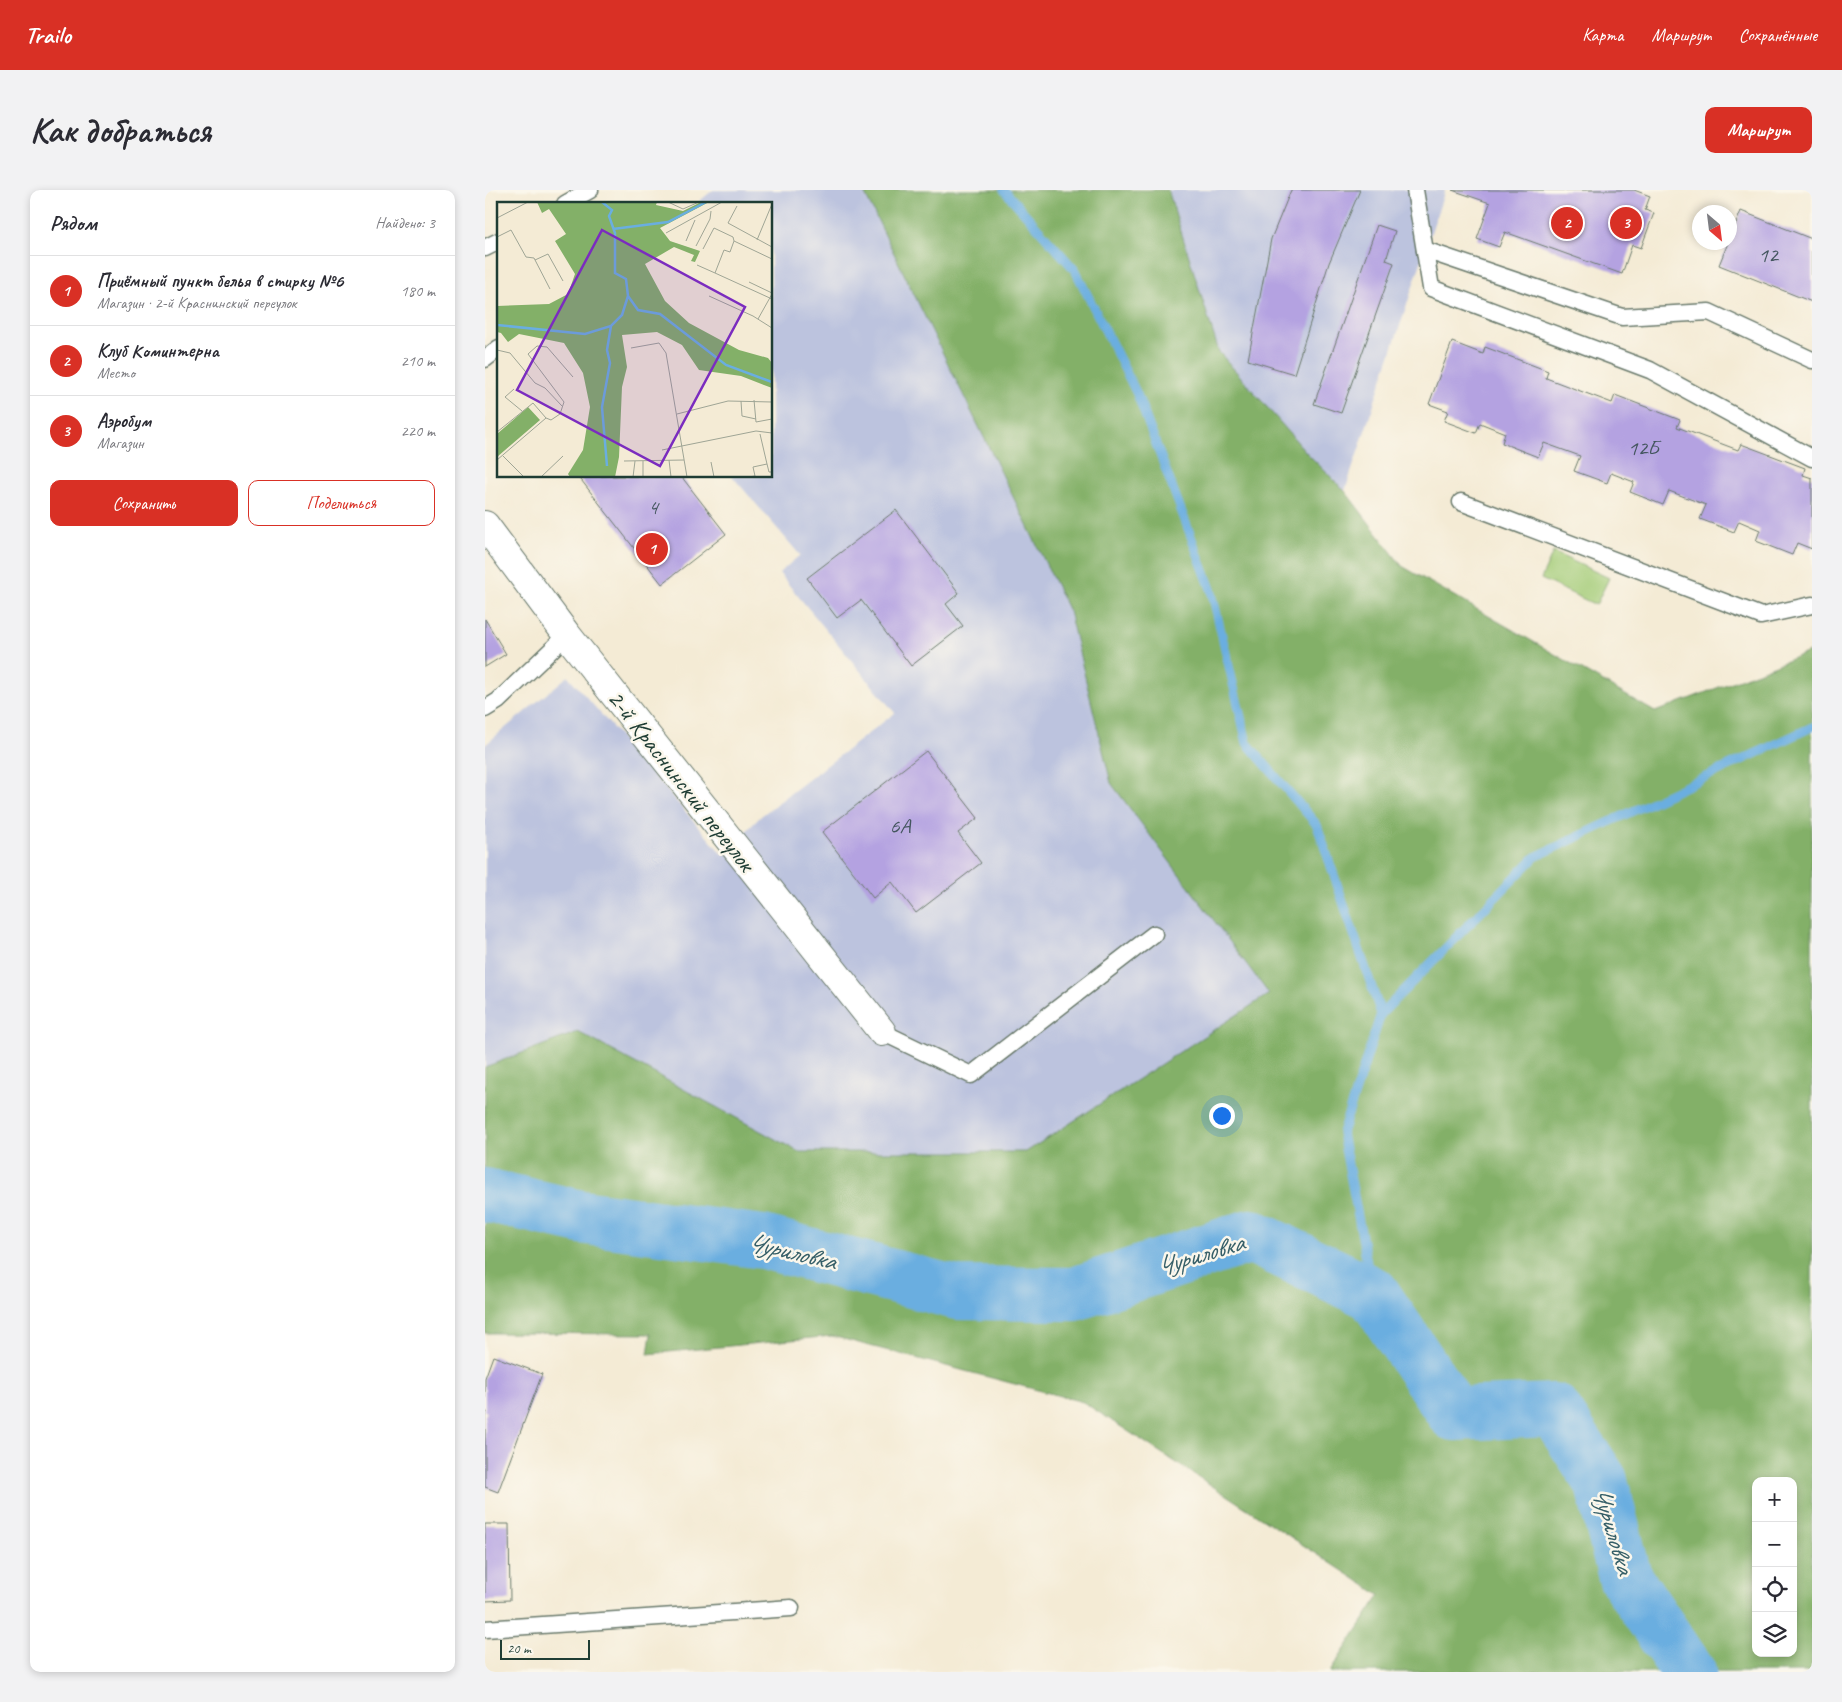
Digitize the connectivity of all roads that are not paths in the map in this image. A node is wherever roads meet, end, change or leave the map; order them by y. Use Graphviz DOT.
graph roads {
  1 [pos="590,190"];
  2 [pos="1415,190"];
  3 [pos="569,202"];
  4 [pos="497,242"];
  5 [pos="485,248"];
  6 [pos="1425,250"];
  7 [pos="497,350"];
  8 [pos="485,359"];
  9 [pos="1812,360"];
  10 [pos="1812,458"];
  11 [pos="1461,502"];
  12 [pos="485,525"];
  13 [pos="1812,605"];
  14 [pos="567,635"];
  15 [pos="485,709"];
  16 [pos="1154,934"];
  17 [pos="882,1032"];
  18 [pos="791,1608"];
  19 [pos="485,1629"];
  1 -- 3 [label="lane"];
  2 -- 6 [label="lane"];
  4 -- 5 [label="lane"];
  6 -- 9 [label="lane"];
  6 -- 10 [label="lane"];
  7 -- 8 [label="lane"];
  11 -- 13 [label="lane"];
  12 -- 14 [label="street, 2-й Краснинский переулок"];
  14 -- 15 [label="lane"];
  14 -- 17 [label="street, 2-й Краснинский переулок"];
  16 -- 17 [label="lane"];
  18 -- 19 [label="lane"];
}
